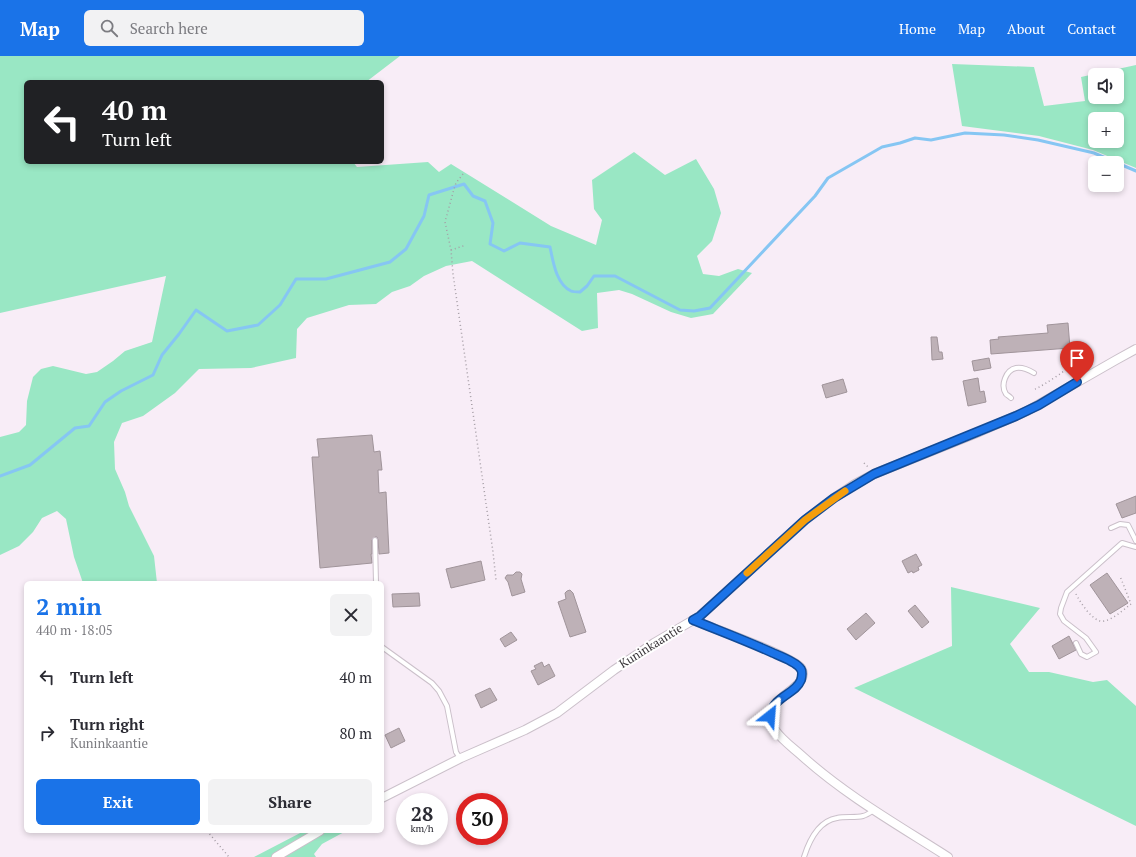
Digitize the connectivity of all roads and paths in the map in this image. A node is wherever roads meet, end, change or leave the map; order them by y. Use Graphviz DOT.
graph roads {
  1 [pos="463,174"];
  2 [pos="466,245"];
  3 [pos="451,250"];
  4 [pos="1072,343"];
  5 [pos="1136,349"];
  6 [pos="1034,373"];
  7 [pos="1035,389"];
  8 [pos="1011,398"];
  9 [pos="1111,528"];
  10 [pos="375,540"];
  11 [pos="1136,541"];
  12 [pos="1136,547"];
  13 [pos="1120,576"];
  14 [pos="496,580"];
  15 [pos="376,581"];
  16 [pos="1072,587"];
  17 [pos="693,620"];
  18 [pos="1076,644"];
  19 [pos="384,648"];
  20 [pos="461,758"];
  21 [pos="384,797"];
  22 [pos="874,810"];
  23 [pos="209,833"];
  24 [pos="317,833"];
  25 [pos="229,857"];
  26 [pos="276,857"];
  27 [pos="804,857"];
  28 [pos="948,857"];
  1 -- 3 [label="path"];
  2 -- 3 [label="path"];
  3 -- 14 [label="path"];
  4 -- 7 [label="path"];
  5 -- 17 [label="street, Kuninkaantie"];
  6 -- 8 [label="lane"];
  9 -- 11 [label="lane"];
  10 -- 15 [label="lane"];
  12 -- 16 [label="lane"];
  13 -- 16 [label="path"];
  16 -- 18 [label="lane"];
  17 -- 20 [label="street, Kuninkaantie"];
  17 -- 22 [label="street"];
  19 -- 20 [label="lane"];
  20 -- 21 [label="street, Kuninkaantie"];
  22 -- 27 [label="lane"];
  22 -- 28 [label="street"];
  23 -- 25 [label="path"];
  24 -- 26 [label="street"];
}
